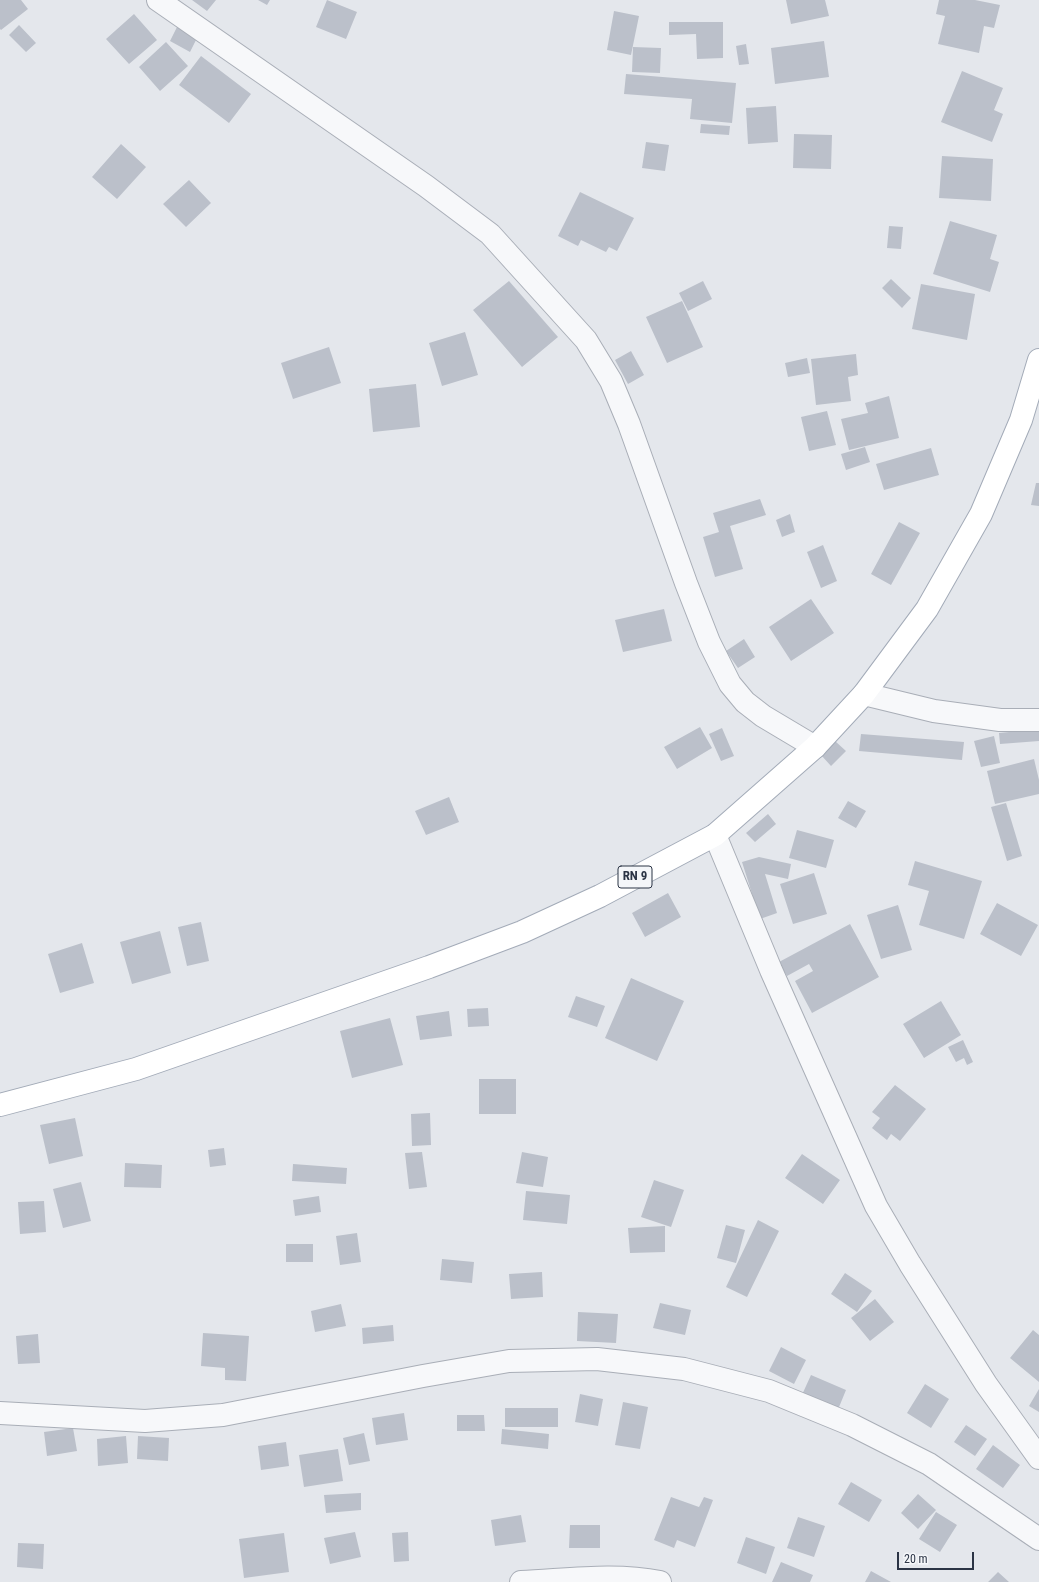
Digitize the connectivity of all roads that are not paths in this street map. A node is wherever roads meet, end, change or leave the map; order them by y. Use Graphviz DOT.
graph roads {
  1 [pos="158,0"];
  2 [pos="1039,360"];
  3 [pos="864,694"];
  4 [pos="1039,720"];
  5 [pos="815,747"];
  6 [pos="715,835"];
  7 [pos="0,1106"];
  8 [pos="0,1414"];
  9 [pos="1039,1458"];
  10 [pos="1039,1539"];
  11 [pos="521,1582"];
  12 [pos="660,1582"];
  1 -- 5 [label="street"];
  2 -- 3 [label="main road, RN 9"];
  3 -- 4 [label="street"];
  3 -- 5 [label="main road, RN 9"];
  5 -- 6 [label="main road, RN 9"];
  6 -- 7 [label="main road, RN 9"];
  6 -- 9 [label="street"];
  8 -- 10 [label="street"];
  11 -- 12 [label="street"];
}
